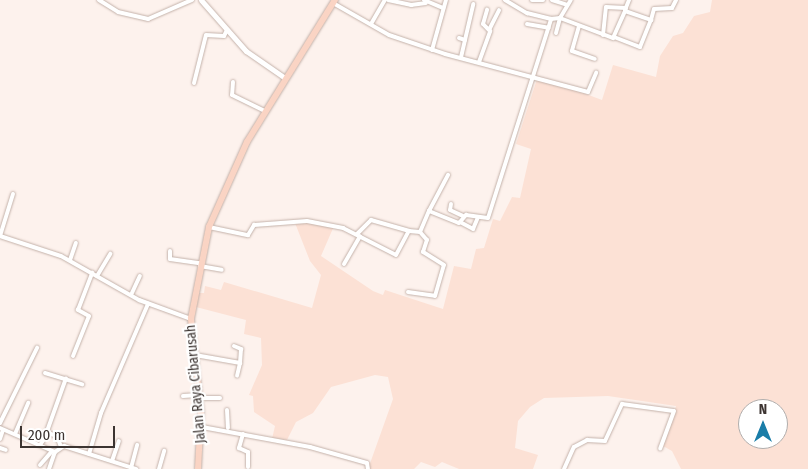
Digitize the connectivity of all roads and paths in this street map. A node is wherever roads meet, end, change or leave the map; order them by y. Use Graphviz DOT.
graph roads {
  1 [pos="99,0"];
  2 [pos="192,0"];
  3 [pos="201,0"];
  4 [pos="386,0"];
  5 [pos="438,0"];
  6 [pos="446,0"];
  7 [pos="505,0"];
  8 [pos="532,0"];
  9 [pos="543,0"];
  10 [pos="552,0"];
  11 [pos="571,0"];
  12 [pos="629,0"];
  13 [pos="676,0"];
  14 [pos="425,1"];
  15 [pos="335,2"];
  16 [pos="473,4"];
  17 [pos="568,5"];
  18 [pos="437,6"];
  19 [pos="443,8"];
  20 [pos="487,10"];
  21 [pos="500,10"];
  22 [pos="625,10"];
  23 [pos="560,18"];
  24 [pos="551,19"];
  25 [pos="651,20"];
  26 [pos="371,24"];
  27 [pos="527,24"];
  28 [pos="579,26"];
  29 [pos="490,28"];
  30 [pos="549,28"];
  31 [pos="227,30"];
  32 [pos="556,33"];
  33 [pos="603,34"];
  34 [pos="614,37"];
  35 [pos="459,38"];
  36 [pos="465,40"];
  37 [pos="432,50"];
  38 [pos="461,58"];
  39 [pos="595,59"];
  40 [pos="479,62"];
  41 [pos="596,73"];
  42 [pos="285,78"];
  43 [pos="535,78"];
  44 [pos="233,82"];
  45 [pos="194,83"];
  46 [pos="265,111"];
  47 [pos="448,175"];
  48 [pos="13,194"];
  49 [pos="451,204"];
  50 [pos="429,211"];
  51 [pos="463,216"];
  52 [pos="478,217"];
  53 [pos="460,222"];
  54 [pos="209,227"];
  55 [pos="409,230"];
  56 [pos="420,232"];
  57 [pos="358,235"];
  58 [pos="0,236"];
  59 [pos="76,243"];
  60 [pos="170,252"];
  61 [pos="110,254"];
  62 [pos="70,260"];
  63 [pos="344,264"];
  64 [pos="200,265"];
  65 [pos="222,270"];
  66 [pos="92,274"];
  67 [pos="97,276"];
  68 [pos="140,276"];
  69 [pos="408,292"];
  70 [pos="131,295"];
  71 [pos="148,304"];
  72 [pos="191,319"];
  73 [pos="234,346"];
  74 [pos="37,348"];
  75 [pos="192,355"];
  76 [pos="73,356"];
  77 [pos="240,364"];
  78 [pos="45,373"];
  79 [pos="237,376"];
  80 [pos="66,378"];
  81 [pos="82,384"];
  82 [pos="182,396"];
  83 [pos="199,397"];
  84 [pos="220,398"];
  85 [pos="28,404"];
  86 [pos="227,410"];
  87 [pos="0,424"];
  88 [pos="202,427"];
  89 [pos="228,428"];
  90 [pos="2,429"];
  91 [pos="15,434"];
  92 [pos="46,434"];
  93 [pos="242,434"];
  94 [pos="0,439"];
  95 [pos="119,441"];
  96 [pos="40,445"];
  97 [pos="137,445"];
  98 [pos="61,447"];
  99 [pos="0,448"];
  100 [pos="660,449"];
  101 [pos="6,450"];
  102 [pos="54,451"];
  103 [pos="164,451"];
  104 [pos="89,454"];
  105 [pos="112,461"];
  106 [pos="40,465"];
  107 [pos="248,467"];
  108 [pos="133,468"];
  109 [pos="49,469"];
  110 [pos="159,469"];
  111 [pos="198,469"];
  112 [pos="368,469"];
  113 [pos="564,469"];
  1 -- 2 [label="street"];
  3 -- 31 [label="street"];
  4 -- 14 [label="street"];
  4 -- 26 [label="street"];
  5 -- 18 [label="street"];
  6 -- 19 [label="street"];
  7 -- 24 [label="street"];
  8 -- 9 [label="street"];
  10 -- 17 [label="street"];
  11 -- 17 [label="street"];
  12 -- 22 [label="street"];
  13 -- 25 [label="street"];
  14 -- 18 [label="street"];
  15 -- 26 [label="street"];
  15 -- 42 [label="main road, Jalan Raya Cibarusah"];
  16 -- 36 [label="street"];
  17 -- 23 [label="street"];
  18 -- 19 [label="street"];
  19 -- 37 [label="street"];
  20 -- 29 [label="street"];
  21 -- 29 [label="street"];
  22 -- 25 [label="street"];
  22 -- 33 [label="street"];
  22 -- 34 [label="street"];
  23 -- 24 [label="street"];
  23 -- 28 [label="street"];
  23 -- 32 [label="street"];
  24 -- 30 [label="street"];
  25 -- 34 [label="street"];
  26 -- 37 [label="street"];
  27 -- 30 [label="street"];
  28 -- 33 [label="street"];
  28 -- 39 [label="street"];
  29 -- 40 [label="street"];
  30 -- 43 [label="street"];
  31 -- 42 [label="street"];
  31 -- 45 [label="street"];
  33 -- 34 [label="street"];
  35 -- 36 [label="street"];
  36 -- 38 [label="street"];
  37 -- 38 [label="street"];
  38 -- 40 [label="street"];
  40 -- 43 [label="street"];
  41 -- 43 [label="street"];
  42 -- 46 [label="main road, Jalan Raya Cibarusah"];
  43 -- 52 [label="street"];
  44 -- 46 [label="street"];
  46 -- 54 [label="main road, Jalan Raya Cibarusah"];
  47 -- 50 [label="street"];
  48 -- 58 [label="street"];
  49 -- 51 [label="street"];
  50 -- 53 [label="street"];
  50 -- 56 [label="street"];
  51 -- 52 [label="street"];
  51 -- 53 [label="street"];
  52 -- 53 [label="street"];
  54 -- 57 [label="street"];
  54 -- 64 [label="main road, Jalan Raya Cibarusah"];
  55 -- 56 [label="street"];
  55 -- 57 [label="street"];
  55 -- 57 [label="street"];
  56 -- 69 [label="street"];
  57 -- 63 [label="street"];
  58 -- 62 [label="street"];
  59 -- 62 [label="street"];
  60 -- 64 [label="street"];
  61 -- 67 [label="street"];
  62 -- 66 [label="street"];
  64 -- 65 [label="street"];
  64 -- 72 [label="main road, Jalan Raya Cibarusah"];
  66 -- 67 [label="street"];
  66 -- 76 [label="street"];
  67 -- 70 [label="street"];
  68 -- 70 [label="street"];
  70 -- 71 [label="street"];
  71 -- 72 [label="street"];
  71 -- 104 [label="street"];
  72 -- 75 [label="main road, Jalan Raya Cibarusah"];
  73 -- 77 [label="street"];
  74 -- 87 [label="street"];
  75 -- 77 [label="street"];
  75 -- 83 [label="main road, Jalan Raya Cibarusah"];
  77 -- 79 [label="street"];
  78 -- 80 [label="street"];
  80 -- 81 [label="street"];
  80 -- 92 [label="street"];
  82 -- 83 [label="street"];
  83 -- 84 [label="street"];
  83 -- 88 [label="main road, Jalan Raya Cibarusah"];
  85 -- 91 [label="street"];
  86 -- 89 [label="street"];
  88 -- 89 [label="street"];
  88 -- 111 [label="main road, Jalan Raya Cibarusah"];
  89 -- 93 [label="street"];
  90 -- 91 [label="street"];
  90 -- 94 [label="street"];
  91 -- 96 [label="street"];
  92 -- 96 [label="street"];
  92 -- 98 [label="street"];
  93 -- 107 [label="street"];
  93 -- 112 [label="street"];
  95 -- 105 [label="street"];
  96 -- 102 [label="street"];
  97 -- 108 [label="street"];
  98 -- 102 [label="street"];
  98 -- 104 [label="street"];
  99 -- 101 [label="street"];
  100 -- 113 [label="street"];
  102 -- 106 [label="street"];
  102 -- 109 [label="street"];
  103 -- 110 [label="street"];
  104 -- 105 [label="street"];
  105 -- 108 [label="street"];
}
